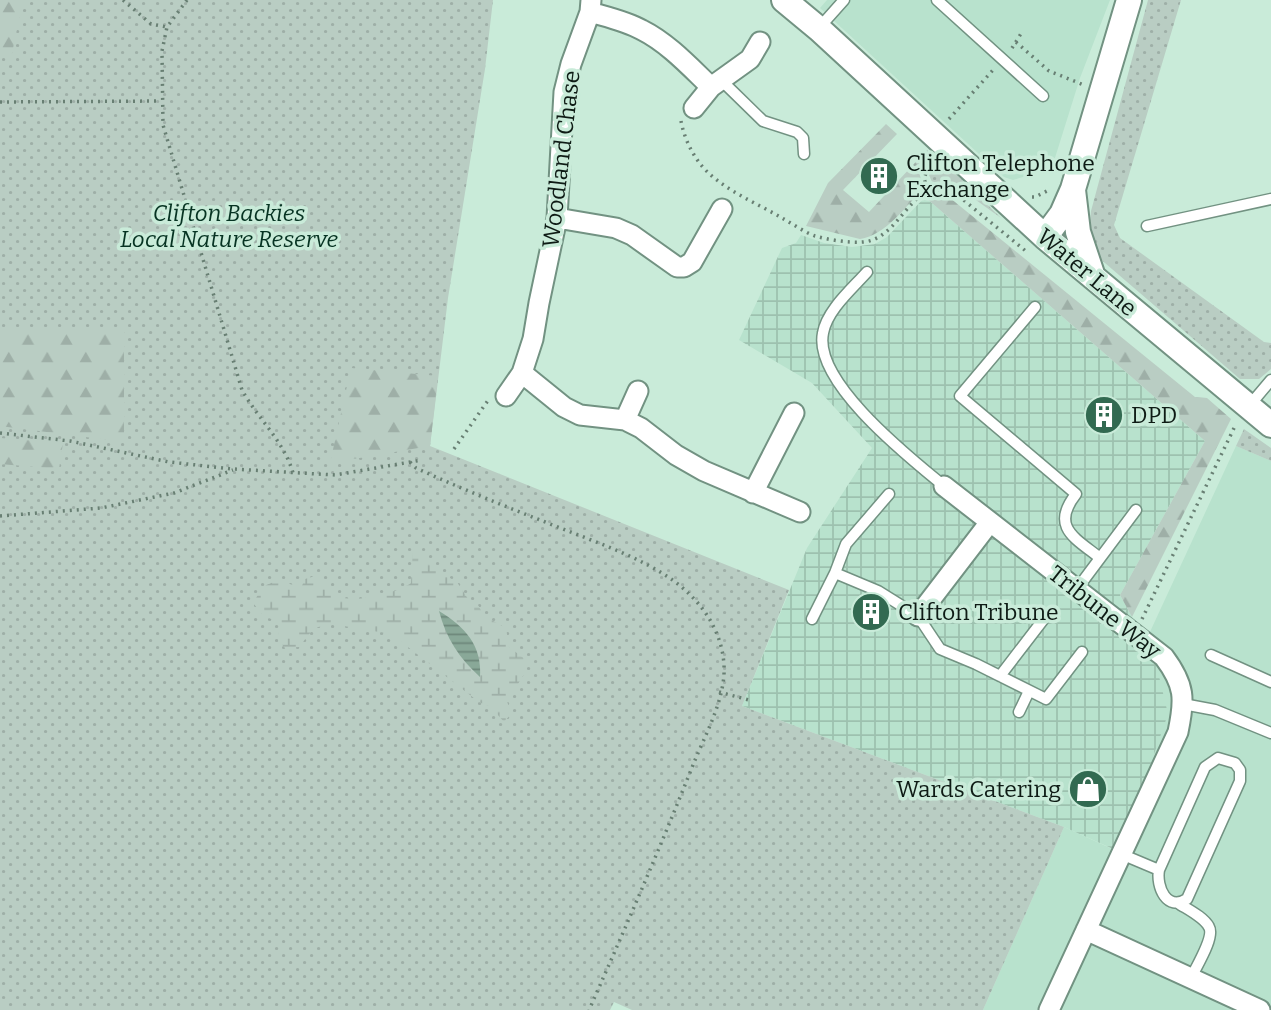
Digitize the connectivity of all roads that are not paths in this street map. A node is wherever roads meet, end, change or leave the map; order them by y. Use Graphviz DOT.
graph roads {
  1 [pos="784,0"];
  2 [pos="844,0"];
  3 [pos="937,0"];
  4 [pos="1129,0"];
  5 [pos="590,6"];
  6 [pos="819,29"];
  7 [pos="760,42"];
  8 [pos="716,83"];
  9 [pos="1043,96"];
  10 [pos="688,114"];
  11 [pos="804,154"];
  12 [pos="1073,188"];
  13 [pos="1271,199"];
  14 [pos="722,209"];
  15 [pos="557,218"];
  16 [pos="1147,226"];
  17 [pos="1041,249"];
  18 [pos="867,271"];
  19 [pos="1093,278"];
  20 [pos="1035,307"];
  21 [pos="522,373"];
  22 [pos="1271,380"];
  23 [pos="638,391"];
  24 [pos="498,397"];
  25 [pos="1249,406"];
  26 [pos="794,413"];
  27 [pos="625,420"];
  28 [pos="1271,425"];
  29 [pos="944,486"];
  30 [pos="753,493"];
  31 [pos="889,494"];
  32 [pos="1136,510"];
  33 [pos="800,512"];
  34 [pos="990,522"];
  35 [pos="1100,558"];
  36 [pos="835,573"];
  37 [pos="1077,589"];
  38 [pos="918,616"];
  39 [pos="812,618"];
  40 [pos="1043,620"];
  41 [pos="1082,652"];
  42 [pos="1211,655"];
  43 [pos="1000,676"];
  44 [pos="1271,682"];
  45 [pos="1029,691"];
  46 [pos="1183,704"];
  47 [pos="1019,712"];
  48 [pos="1271,733"];
  49 [pos="1121,854"];
  50 [pos="1159,870"];
  51 [pos="1178,903"];
  52 [pos="1086,930"];
  53 [pos="1191,978"];
  54 [pos="1049,1010"];
  55 [pos="1261,1010"];
  1 -- 6 [label="street, Water Lane"];
  2 -- 6 [label="lane"];
  3 -- 9 [label="lane"];
  4 -- 12 [label="street"];
  5 -- 8 [label="street"];
  5 -- 15 [label="street, Woodland Chase"];
  6 -- 17 [label="street, Water Lane"];
  7 -- 8 [label="street"];
  8 -- 10 [label="street"];
  8 -- 11 [label="lane"];
  12 -- 17 [label="street"];
  12 -- 19 [label="street"];
  13 -- 16 [label="lane"];
  14 -- 15 [label="street"];
  15 -- 21 [label="street, Woodland Chase"];
  17 -- 19 [label="street, Water Lane"];
  18 -- 29 [label="lane"];
  19 -- 25 [label="street, Water Lane"];
  20 -- 35 [label="lane"];
  21 -- 24 [label="street, Woodland Chase"];
  21 -- 27 [label="street"];
  22 -- 25 [label="lane"];
  23 -- 27 [label="street"];
  25 -- 28 [label="street, Water Lane"];
  26 -- 30 [label="street"];
  27 -- 30 [label="street"];
  29 -- 34 [label="street, Tribune Way"];
  30 -- 33 [label="street"];
  31 -- 36 [label="lane"];
  32 -- 35 [label="lane"];
  34 -- 37 [label="street, Tribune Way"];
  34 -- 38 [label="street"];
  35 -- 37 [label="lane"];
  36 -- 38 [label="lane"];
  36 -- 39 [label="lane"];
  37 -- 46 [label="street, Tribune Way"];
  38 -- 43 [label="lane"];
  40 -- 43 [label="lane"];
  41 -- 45 [label="lane"];
  42 -- 44 [label="lane"];
  43 -- 45 [label="lane"];
  45 -- 47 [label="lane"];
  46 -- 48 [label="lane"];
  46 -- 49 [label="street, Tribune Way"];
  49 -- 50 [label="lane"];
  49 -- 52 [label="street, Tribune Way"];
  50 -- 51 [label="lane"];
  50 -- 51 [label="lane"];
  51 -- 53 [label="lane"];
  52 -- 53 [label="street"];
  52 -- 54 [label="street, Tribune Way"];
  53 -- 55 [label="street"];
}
